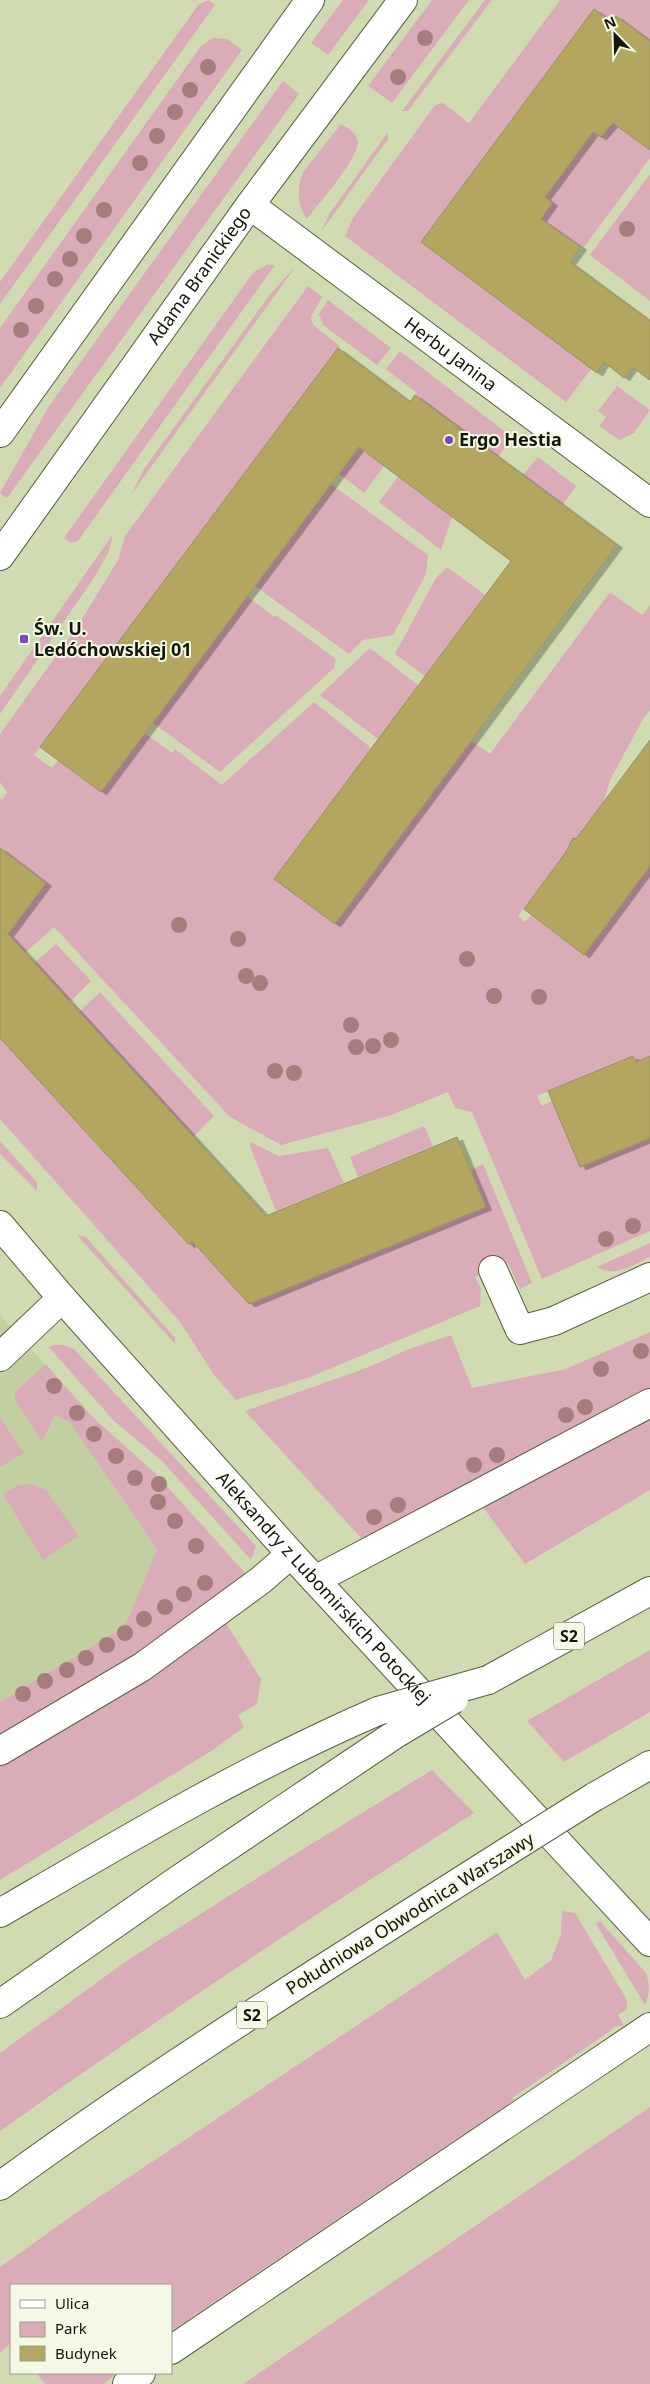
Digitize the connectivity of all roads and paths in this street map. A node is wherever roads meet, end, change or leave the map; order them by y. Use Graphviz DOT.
graph roads {
  1 [pos="310,0"];
  2 [pos="404,0"];
  3 [pos="250,205"];
  4 [pos="0,433"];
  5 [pos="650,503"];
  6 [pos="0,556"];
  7 [pos="1,1227"];
  8 [pos="493,1270"];
  9 [pos="650,1277"];
  10 [pos="62,1298"];
  11 [pos="0,1357"];
  12 [pos="650,1403"];
  13 [pos="291,1554"];
  14 [pos="315,1580"];
  15 [pos="650,1591"];
  16 [pos="488,1680"];
  17 [pos="0,1751"];
  18 [pos="650,1765"];
  19 [pos="0,1913"];
  20 [pos="650,1942"];
  21 [pos="0,2004"];
  22 [pos="650,2026"];
  23 [pos="0,2186"];
  24 [pos="172,2349"];
  25 [pos="140,2374"];
  26 [pos="127,2384"];
  1 -- 4 [label="main road"];
  2 -- 3 [label="main road, Adama Branickiego"];
  3 -- 5 [label="main road, Herbu Janina"];
  3 -- 6 [label="main road, Adama Branickiego"];
  7 -- 10 [label="main road, Aleksandry z Lubomirskich Potockiej"];
  8 -- 9 [label="main road"];
  10 -- 11 [label="main road"];
  10 -- 13 [label="main road, Aleksandry z Lubomirskich Potockiej"];
  12 -- 14 [label="main road"];
  13 -- 14 [label="main road, Aleksandry z Lubomirskich Potockiej"];
  13 -- 17 [label="main road"];
  14 -- 20 [label="main road, Aleksandry z Lubomirskich Potockiej"];
  15 -- 16 [label="main road, S2"];
  16 -- 19 [label="main road, bridge"];
  16 -- 21 [label="main road, S2, bridge"];
  18 -- 23 [label="main road, Południowa Obwodnica Warszawy / S2, bridge"];
  22 -- 24 [label="main road"];
  25 -- 26 [label="main road"];
}
